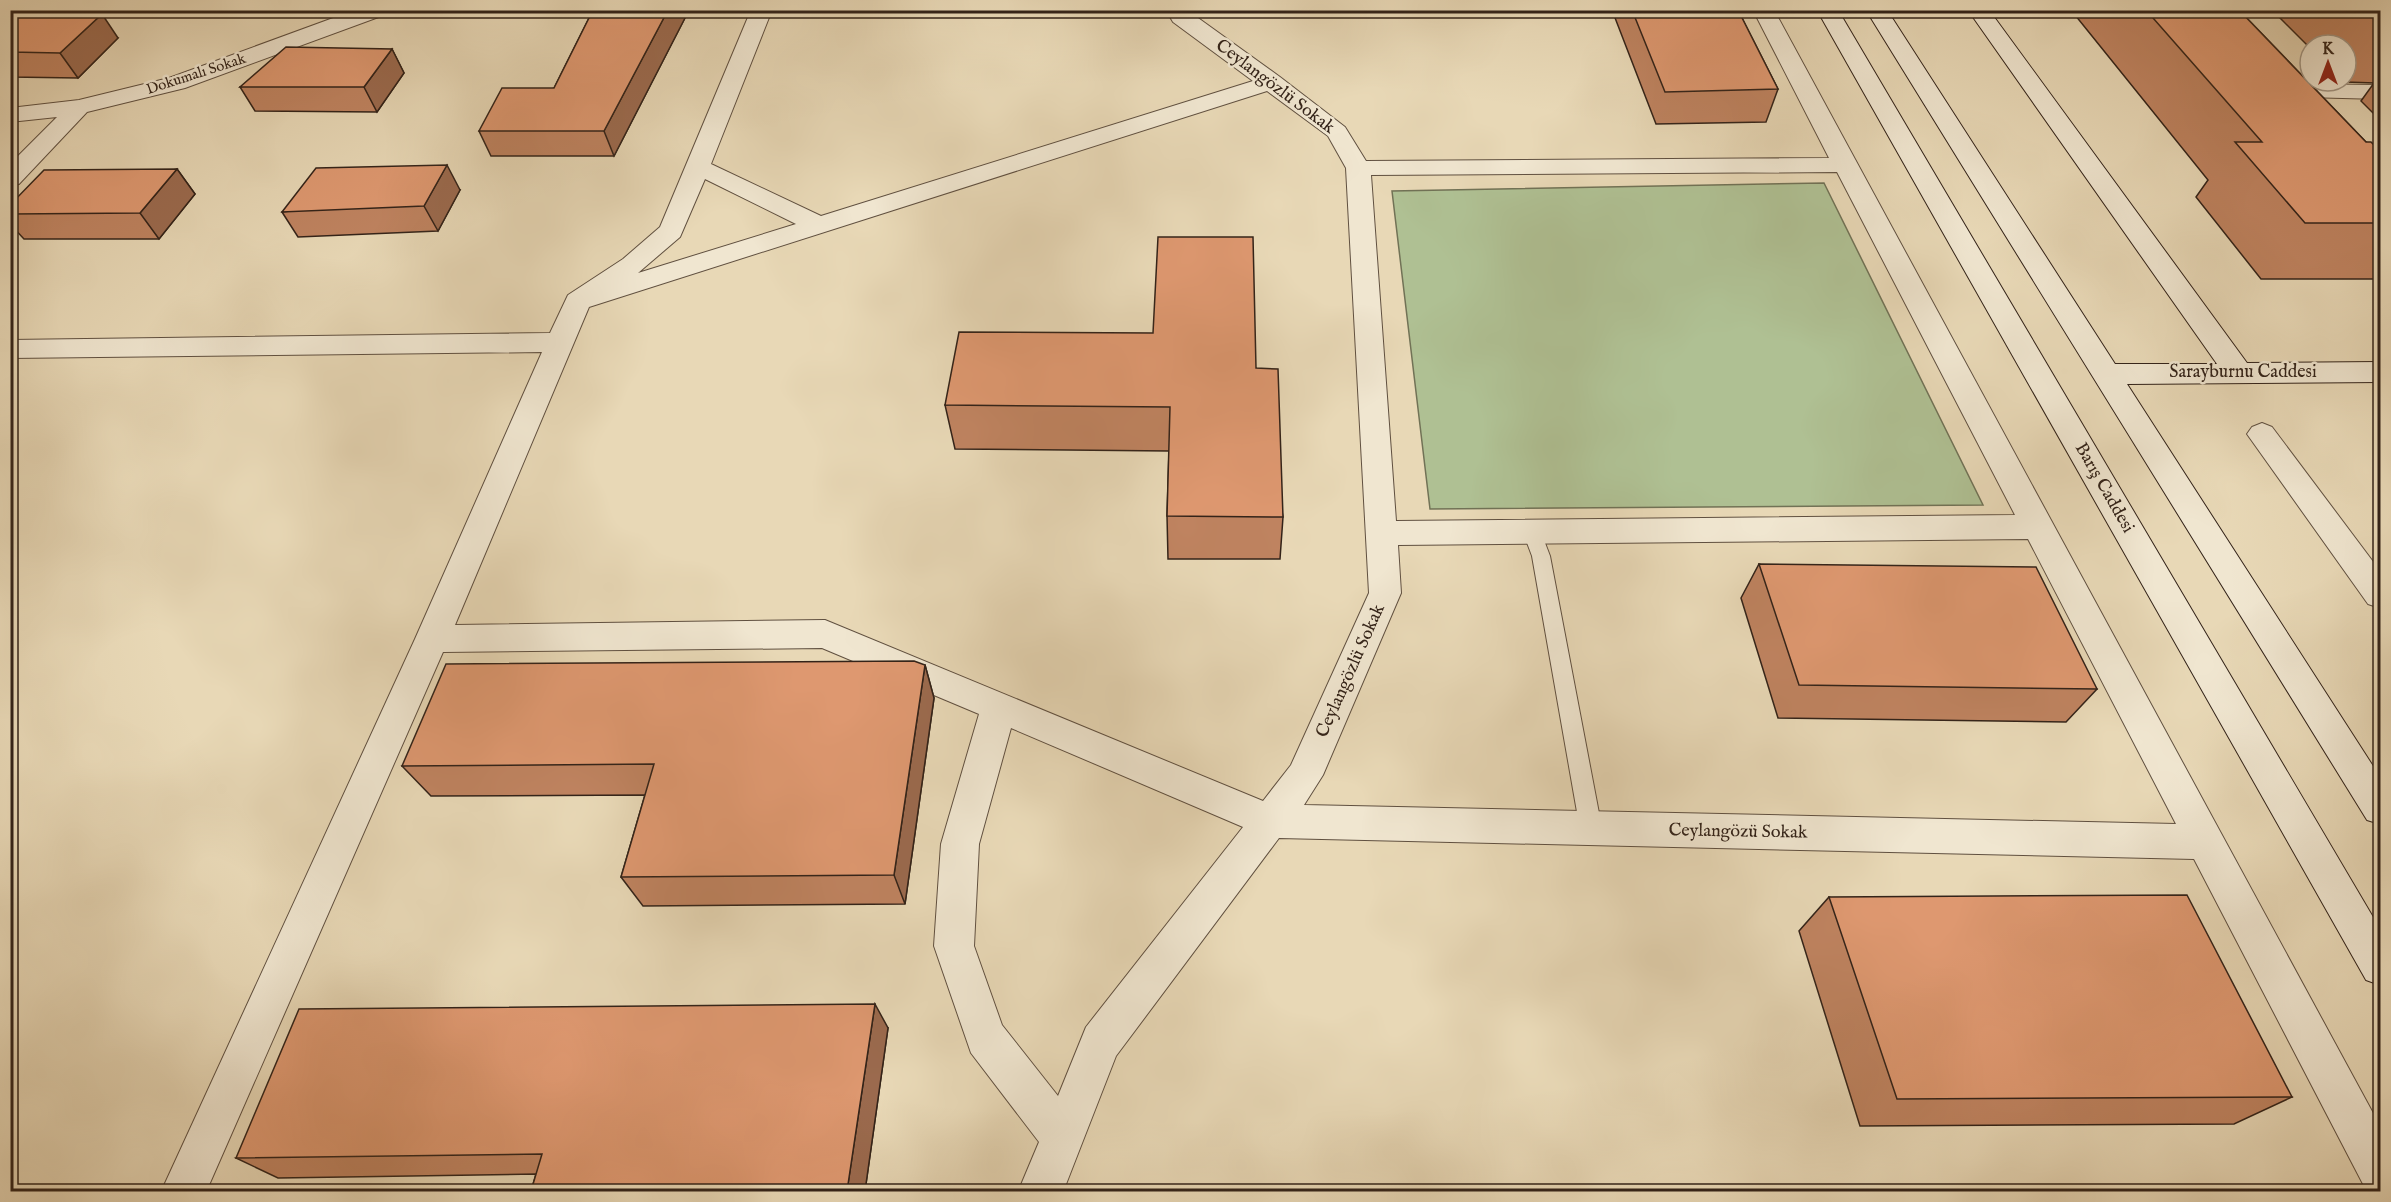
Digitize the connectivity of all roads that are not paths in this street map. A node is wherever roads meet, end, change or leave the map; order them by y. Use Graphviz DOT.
graph roads {
  1 [pos="376,10"];
  2 [pos="762,10"];
  3 [pos="1176,10"];
  4 [pos="1763,10"];
  5 [pos="1827,10"];
  6 [pos="1876,10"];
  7 [pos="1978,10"];
  8 [pos="1272,82"];
  9 [pos="2380,92"];
  10 [pos="79,107"];
  11 [pos="10,115"];
  12 [pos="2300,117"];
  13 [pos="1846,165"];
  14 [pos="698,167"];
  15 [pos="1358,168"];
  16 [pos="10,179"];
  17 [pos="819,225"];
  18 [pos="578,301"];
  19 [pos="561,342"];
  20 [pos="10,349"];
  21 [pos="2380,372"];
  22 [pos="2239,373"];
  23 [pos="2105,374"];
  24 [pos="2262,434"];
  25 [pos="2038,527"];
  26 [pos="1532,532"];
  27 [pos="1382,533"];
  28 [pos="2380,596"];
  29 [pos="432,639"];
  30 [pos="999,707"];
  31 [pos="2380,808"];
  32 [pos="1270,821"];
  33 [pos="1591,829"];
  34 [pos="2206,842"];
  35 [pos="2380,966"];
  36 [pos="1062,1137"];
  37 [pos="2380,1170"];
  38 [pos="183,1191"];
  39 [pos="1040,1191"];
  1 -- 10 [label="street, Dokumalı Sokak"];
  2 -- 14 [label="street"];
  3 -- 8 [label="street, Ceylangözlü Sokak"];
  4 -- 13 [label="street"];
  5 -- 35 [label="street, Barış Caddesi"];
  6 -- 23 [label="street"];
  7 -- 22 [label="street"];
  8 -- 15 [label="street, Ceylangözlü Sokak"];
  8 -- 17 [label="street"];
  9 -- 12 [label="street"];
  10 -- 11 [label="street, Dokumalı Sokak"];
  10 -- 16 [label="street"];
  13 -- 15 [label="street"];
  13 -- 25 [label="street"];
  14 -- 17 [label="street"];
  14 -- 18 [label="street"];
  15 -- 27 [label="street, Ceylangözlü Sokak"];
  17 -- 18 [label="street"];
  18 -- 19 [label="street"];
  19 -- 20 [label="street"];
  19 -- 29 [label="street"];
  21 -- 22 [label="street, Sarayburnu Caddesi"];
  22 -- 23 [label="street, Sarayburnu Caddesi"];
  23 -- 31 [label="street"];
  24 -- 28 [label="street"];
  25 -- 26 [label="street"];
  25 -- 34 [label="street"];
  26 -- 27 [label="street"];
  26 -- 33 [label="lane"];
  27 -- 32 [label="street, Ceylangözlü Sokak"];
  29 -- 30 [label="street"];
  29 -- 38 [label="street"];
  30 -- 32 [label="street"];
  30 -- 36 [label="street"];
  32 -- 33 [label="street, Ceylangözü Sokak"];
  32 -- 36 [label="street, Ceylangözlü Sokak"];
  33 -- 34 [label="street, Ceylangözü Sokak"];
  34 -- 37 [label="street"];
  36 -- 39 [label="street, Ceylangözlü Sokak"];
}
